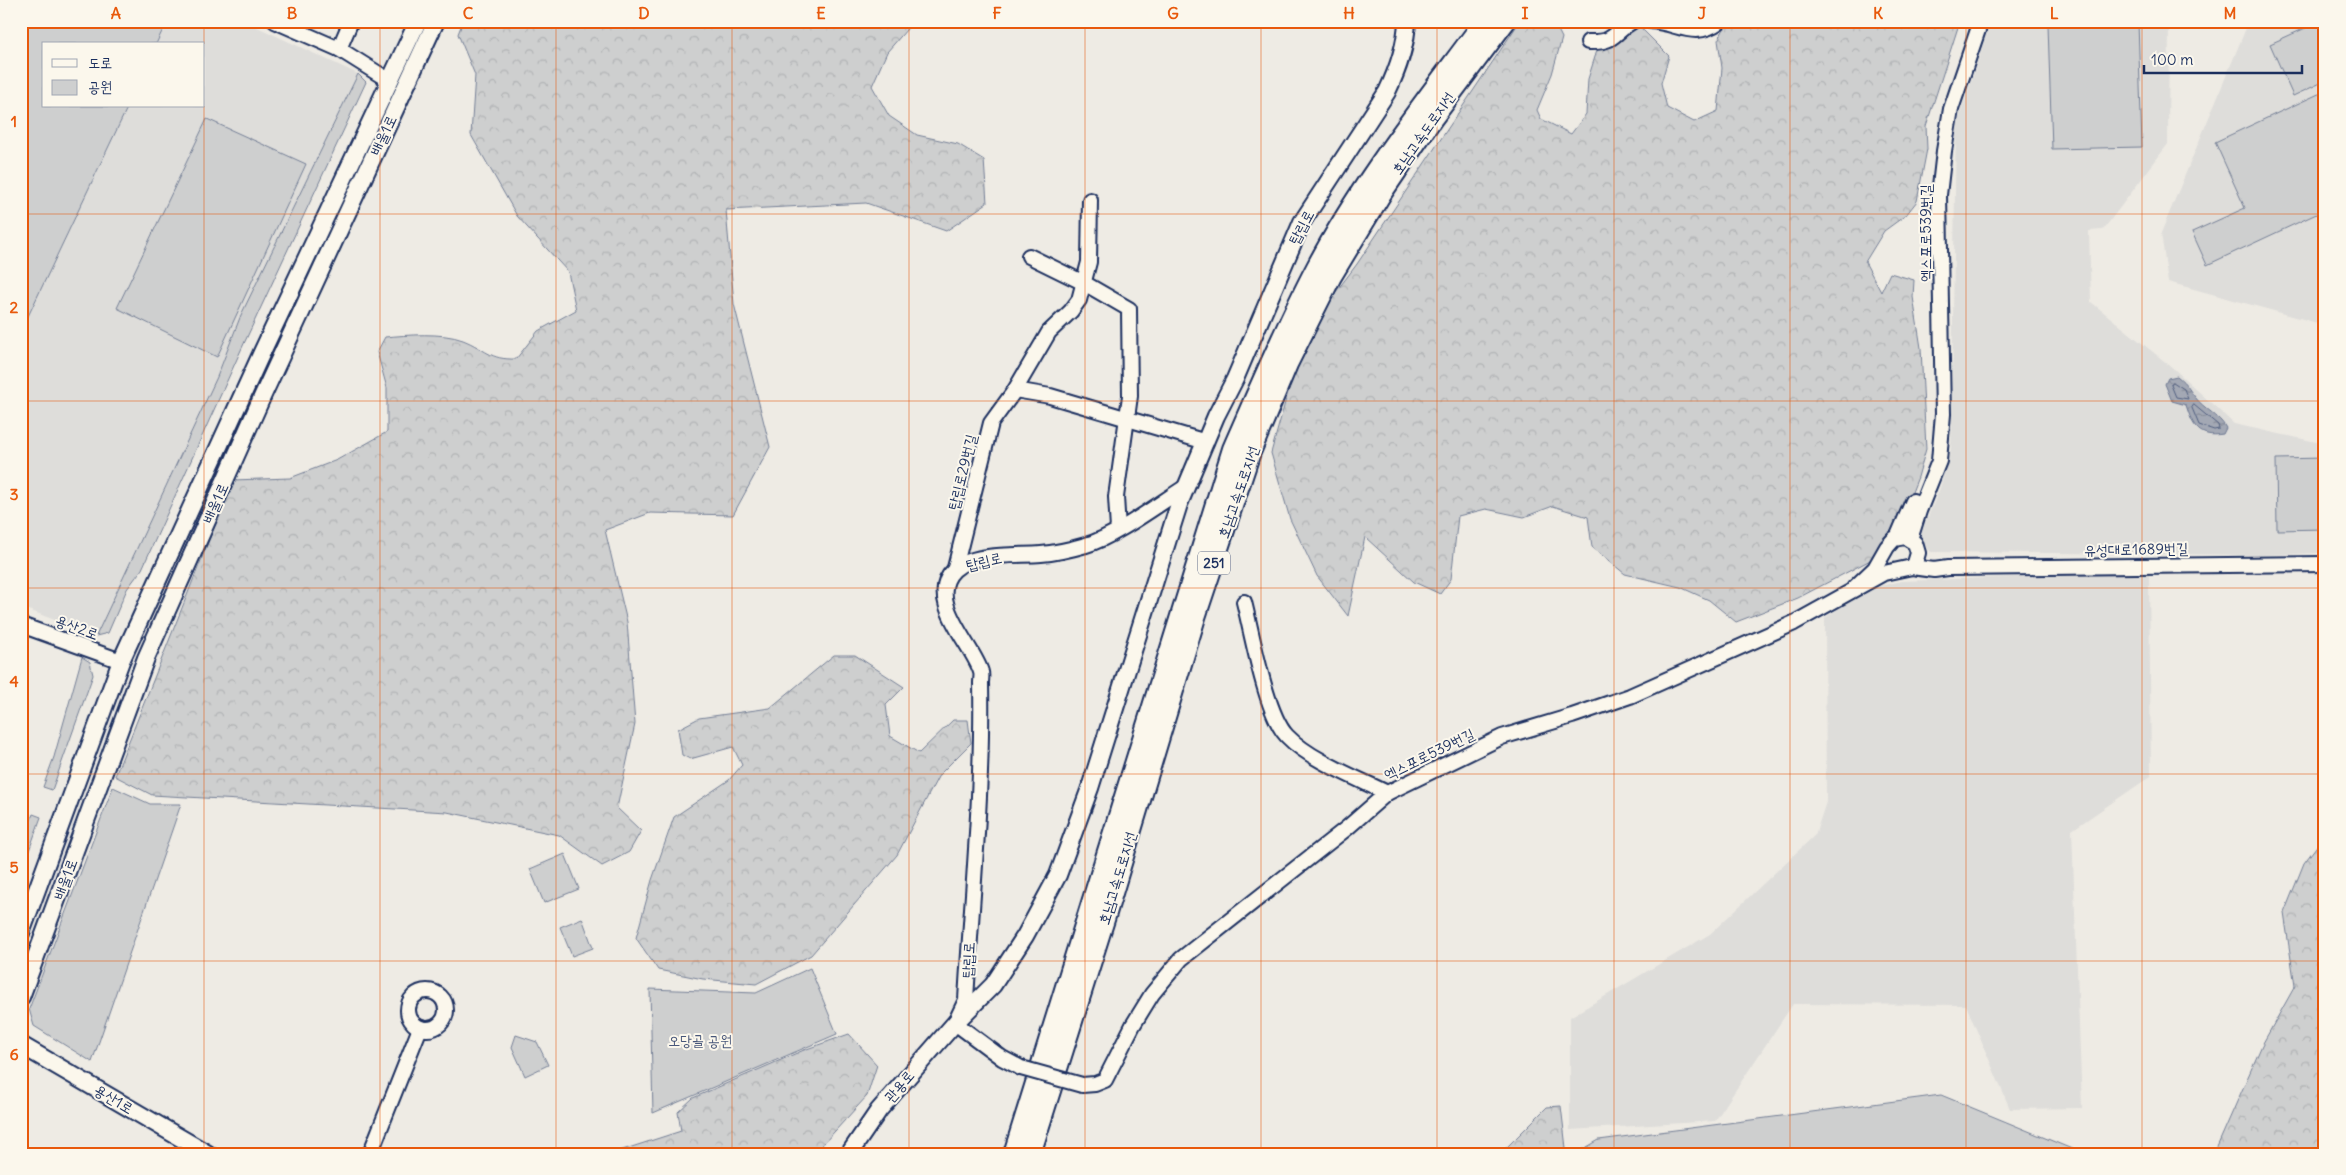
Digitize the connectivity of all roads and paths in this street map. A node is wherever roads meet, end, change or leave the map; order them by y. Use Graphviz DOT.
graph roads {
  1 [pos="275,21"];
  2 [pos="351,21"];
  3 [pos="418,21"];
  4 [pos="436,21"];
  5 [pos="1407,21"];
  6 [pos="1485,21"];
  7 [pos="1505,21"];
  8 [pos="1633,21"];
  9 [pos="1651,21"];
  10 [pos="1720,21"];
  11 [pos="1982,21"];
  12 [pos="1588,42"];
  13 [pos="339,49"];
  14 [pos="390,82"];
  15 [pos="1090,200"];
  16 [pos="1029,256"];
  17 [pos="1084,283"];
  18 [pos="1016,390"];
  19 [pos="1127,418"];
  20 [pos="1206,442"];
  21 [pos="1187,486"];
  22 [pos="1118,530"];
  23 [pos="1904,538"];
  24 [pos="1885,552"];
  25 [pos="1918,553"];
  26 [pos="2325,564"];
  27 [pos="1912,567"];
  28 [pos="955,568"];
  29 [pos="1948,568"];
  30 [pos="1897,569"];
  31 [pos="1854,588"];
  32 [pos="1244,602"];
  33 [pos="21,625"];
  34 [pos="122,661"];
  35 [pos="1387,793"];
  36 [pos="21,933"];
  37 [pos="21,997"];
  38 [pos="955,1023"];
  39 [pos="420,1028"];
  40 [pos="21,1045"];
  41 [pos="186,1148"];
  42 [pos="208,1154"];
  43 [pos="370,1154"];
  44 [pos="849,1154"];
  45 [pos="1014,1154"];
  46 [pos="1030,1154"];
  1 -- 13 [label="street"];
  2 -- 13 [label="street"];
  3 -- 14 [label="main road, 배울1로"];
  4 -- 37 [label="main road, 배울1로"];
  5 -- 20 [label="main road, 탑립로"];
  6 -- 45 [label="highway, 호남고속도로지선 / 251"];
  7 -- 46 [label="highway, 호남고속도로지선 / 251"];
  8 -- 12 [label="street"];
  9 -- 10 [label="street"];
  11 -- 23 [label="street, 엑스포로539번길"];
  13 -- 14 [label="street"];
  14 -- 34 [label="main road, 배울1로"];
  15 -- 17 [label="street, 탑립로29번길"];
  16 -- 17 [label="street"];
  17 -- 18 [label="street, 탑립로29번길"];
  17 -- 19 [label="street"];
  18 -- 19 [label="street"];
  18 -- 28 [label="street, 탑립로29번길"];
  19 -- 20 [label="street"];
  19 -- 22 [label="street"];
  20 -- 21 [label="main road, 탑립로"];
  21 -- 22 [label="street, 탑립로"];
  21 -- 38 [label="main road, 탑립로"];
  22 -- 28 [label="street, 탑립로"];
  23 -- 24 [label="street"];
  23 -- 25 [label="street"];
  24 -- 30 [label="street"];
  24 -- 31 [label="street"];
  25 -- 27 [label="street"];
  25 -- 29 [label="street"];
  26 -- 29 [label="street, 유성대로1689번길"];
  27 -- 29 [label="street, 유성대로1689번길"];
  27 -- 30 [label="street"];
  28 -- 38 [label="street, 탑립로"];
  30 -- 31 [label="street"];
  31 -- 35 [label="street, 엑스포로539번길"];
  32 -- 35 [label="street"];
  33 -- 34 [label="street, 용산2로"];
  34 -- 36 [label="main road, 배울1로"];
  35 -- 38 [label="street, 엑스포로539번길, bridge"];
  38 -- 44 [label="main road, 관용로"];
  39 -- 43 [label="street"];
  40 -- 41 [label="main road, 용산1로"];
  41 -- 42 [label="main road, 용산1로"];
}
